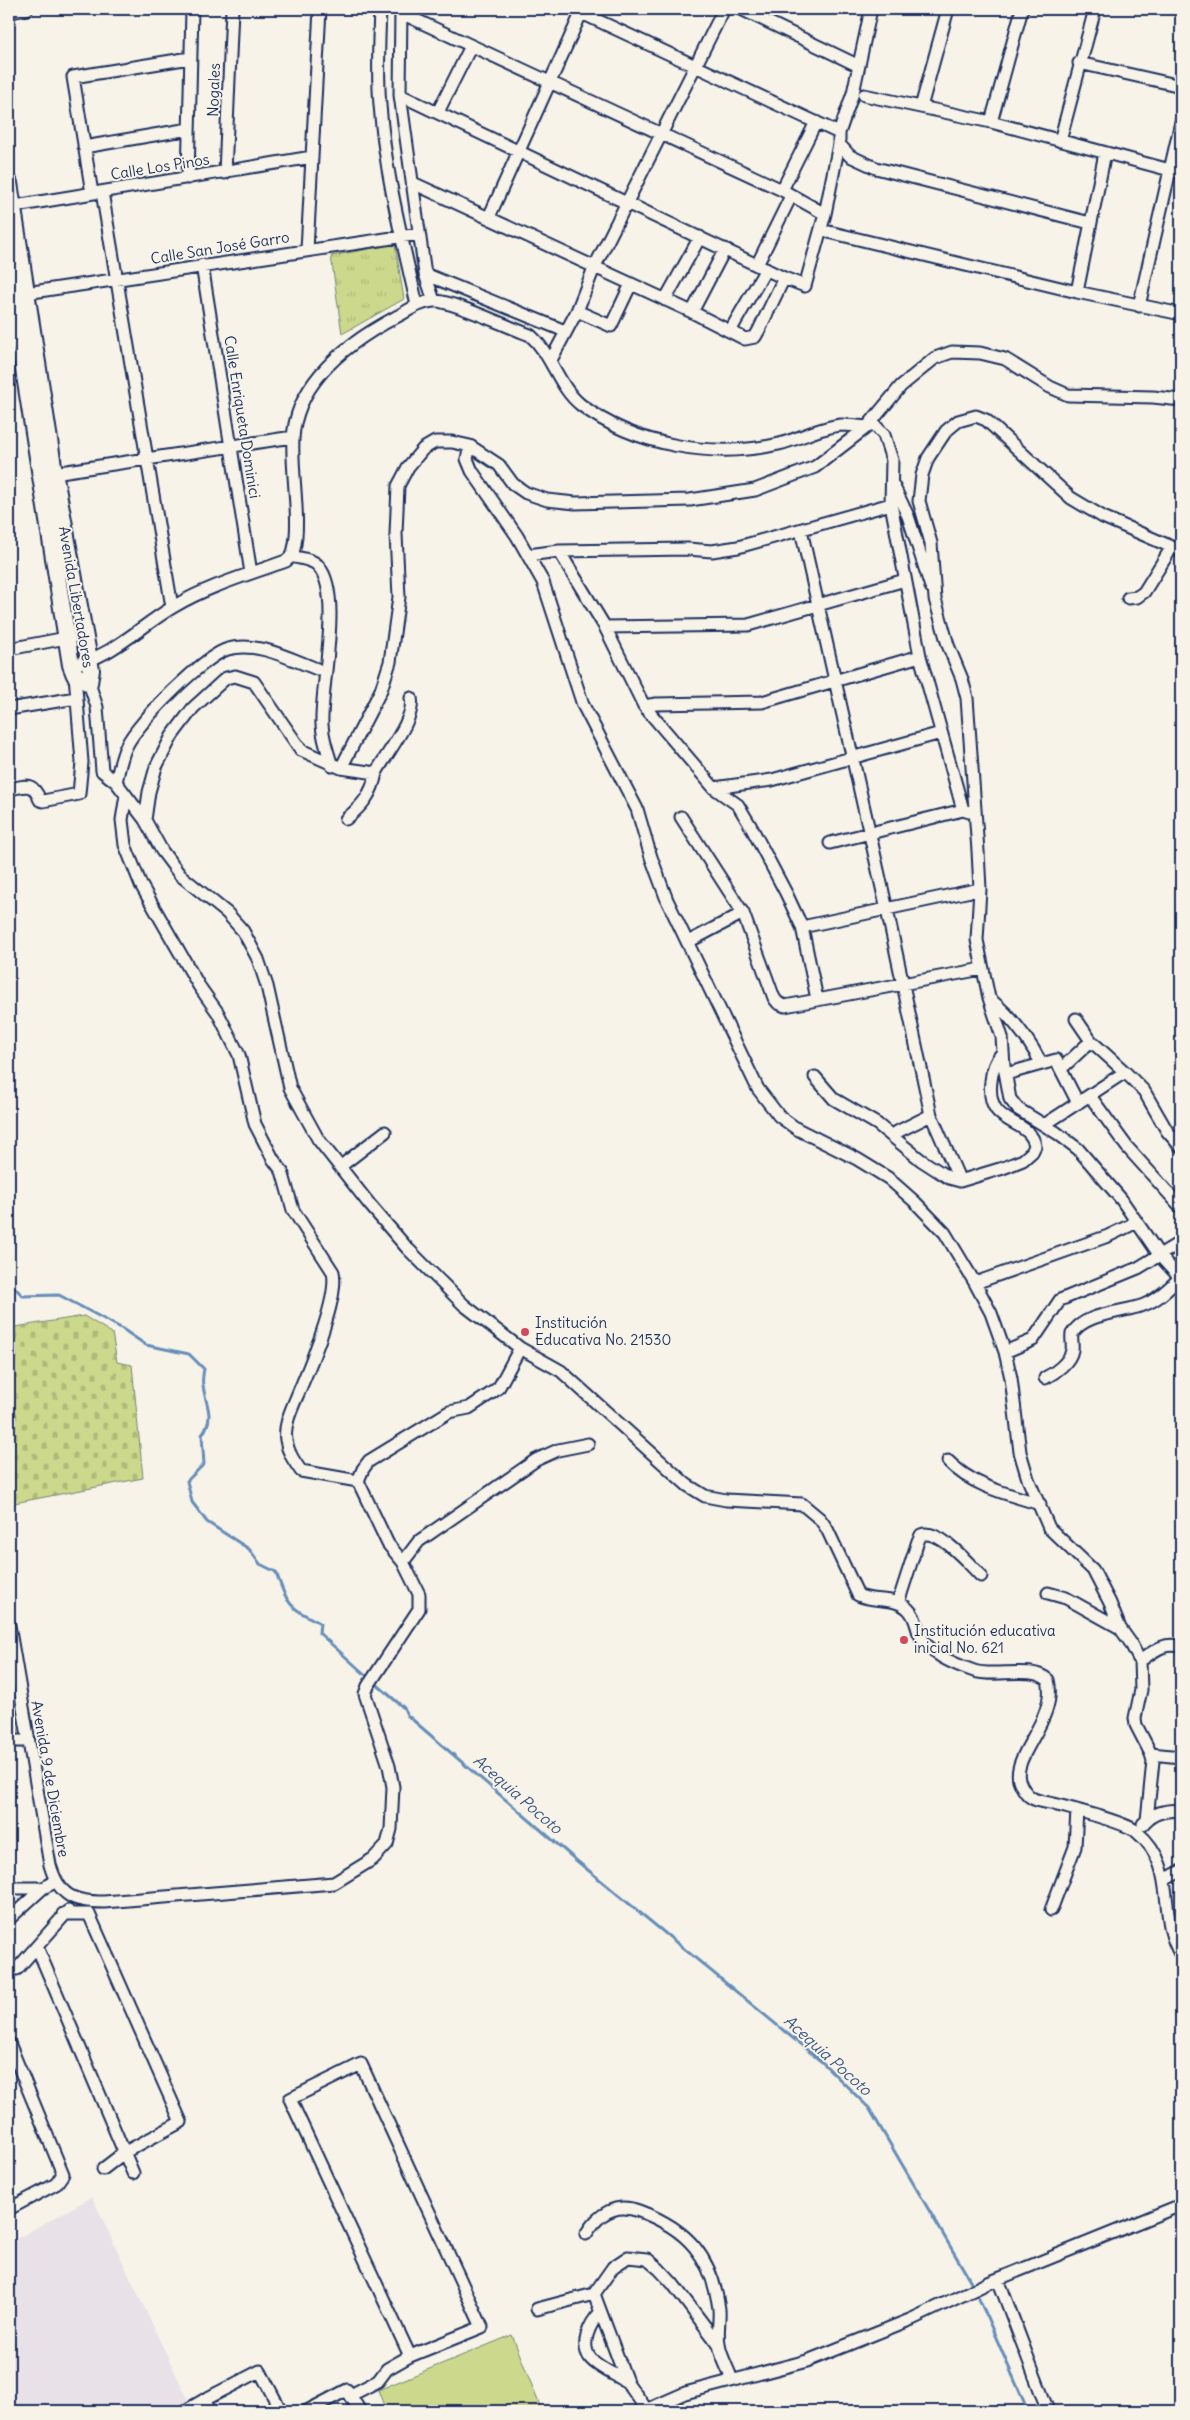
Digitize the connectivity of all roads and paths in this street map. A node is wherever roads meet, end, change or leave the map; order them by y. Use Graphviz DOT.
graph roads {
  1 [pos="27,9"];
  2 [pos="192,9"];
  3 [pos="232,9"];
  4 [pos="320,9"];
  5 [pos="380,9"];
  6 [pos="724,9"];
  7 [pos="740,9"];
  8 [pos="871,9"];
  9 [pos="948,9"];
  10 [pos="1022,9"];
  11 [pos="1095,9"];
  12 [pos="579,10"];
  13 [pos="401,11"];
  14 [pos="9,12"];
  15 [pos="471,46"];
  16 [pos="190,58"];
  17 [pos="1079,63"];
  18 [pos="858,65"];
  19 [pos="695,67"];
  20 [pos="549,82"];
  21 [pos="1181,86"];
  22 [pos="400,94"];
  23 [pos="864,95"];
  24 [pos="921,107"];
  25 [pos="438,112"];
  26 [pos="816,122"];
  27 [pos="991,122"];
  28 [pos="1181,122"];
  29 [pos="189,130"];
  30 [pos="661,134"];
  31 [pos="839,139"];
  32 [pos="1060,141"];
  33 [pos="84,147"];
  34 [pos="517,150"];
  35 [pos="1105,154"];
  36 [pos="312,158"];
  37 [pos="1169,170"];
  38 [pos="225,172"];
  39 [pos="1181,173"];
  40 [pos="188,178"];
  41 [pos="413,183"];
  42 [pos="9,184"];
  43 [pos="97,193"];
  44 [pos="786,193"];
  45 [pos="627,202"];
  46 [pos="10,206"];
  47 [pos="825,214"];
  48 [pos="489,217"];
  49 [pos="1090,223"];
  50 [pos="829,232"];
  51 [pos="419,234"];
  52 [pos="700,237"];
  53 [pos="402,238"];
  54 [pos="725,249"];
  55 [pos="308,250"];
  56 [pos="202,265"];
  57 [pos="762,267"];
  58 [pos="594,268"];
  59 [pos="425,274"];
  60 [pos="784,278"];
  61 [pos="117,279"];
  62 [pos="16,283"];
  63 [pos="631,284"];
  64 [pos="1077,292"];
  65 [pos="665,300"];
  66 [pos="434,301"];
  67 [pos="417,305"];
  68 [pos="1139,306"];
  69 [pos="577,310"];
  70 [pos="692,312"];
  71 [pos="1181,314"];
  72 [pos="565,330"];
  73 [pos="730,332"];
  74 [pos="551,360"];
  75 [pos="1181,400"];
  76 [pos="870,425"];
  77 [pos="293,437"];
  78 [pos="231,446"];
  79 [pos="470,446"];
  80 [pos="147,459"];
  81 [pos="47,474"];
  82 [pos="892,484"];
  83 [pos="891,504"];
  84 [pos="801,530"];
  85 [pos="1176,549"];
  86 [pos="559,551"];
  87 [pos="528,555"];
  88 [pos="292,556"];
  89 [pos="251,573"];
  90 [pos="905,580"];
  91 [pos="1128,598"];
  92 [pos="935,599"];
  93 [pos="818,605"];
  94 [pos="172,607"];
  95 [pos="605,627"];
  96 [pos="66,638"];
  97 [pos="9,649"];
  98 [pos="920,656"];
  99 [pos="89,662"];
  100 [pos="316,669"];
  101 [pos="78,674"];
  102 [pos="836,682"];
  103 [pos="76,698"];
  104 [pos="411,698"];
  105 [pos="644,706"];
  106 [pos="9,709"];
  107 [pos="941,733"];
  108 [pos="853,758"];
  109 [pos="337,767"];
  110 [pos="376,772"];
  111 [pos="115,781"];
  112 [pos="714,788"];
  113 [pos="9,789"];
  114 [pos="126,796"];
  115 [pos="963,810"];
  116 [pos="976,815"];
  117 [pos="681,817"];
  118 [pos="346,819"];
  119 [pos="145,820"];
  120 [pos="870,834"];
  121 [pos="830,843"];
  122 [pos="980,889"];
  123 [pos="887,910"];
  124 [pos="743,913"];
  125 [pos="802,928"];
  126 [pos="688,942"];
  127 [pos="982,969"];
  128 [pos="904,985"];
  129 [pos="989,998"];
  130 [pos="817,999"];
  131 [pos="1076,1019"];
  132 [pos="1091,1041"];
  133 [pos="1002,1053"];
  134 [pos="1042,1063"];
  135 [pos="1062,1068"];
  136 [pos="1125,1072"];
  137 [pos="1006,1074"];
  138 [pos="815,1077"];
  139 [pos="1090,1096"];
  140 [pos="1078,1103"];
  141 [pos="931,1115"];
  142 [pos="1044,1125"];
  143 [pos="385,1132"];
  144 [pos="891,1134"];
  145 [pos="1181,1147"];
  146 [pos="340,1166"];
  147 [pos="960,1181"];
  148 [pos="1181,1207"];
  149 [pos="1137,1222"];
  150 [pos="1181,1242"];
  151 [pos="1160,1256"];
  152 [pos="1181,1278"];
  153 [pos="976,1283"];
  154 [pos="520,1348"];
  155 [pos="1004,1352"];
  156 [pos="1044,1378"];
  157 [pos="588,1444"];
  158 [pos="948,1461"];
  159 [pos="358,1481"];
  160 [pos="1040,1504"];
  161 [pos="403,1562"];
  162 [pos="981,1576"];
  163 [pos="1048,1593"];
  164 [pos="898,1602"];
  165 [pos="9,1625"];
  166 [pos="1120,1628"];
  167 [pos="1181,1647"];
  168 [pos="1140,1662"];
  169 [pos="9,1741"];
  170 [pos="28,1741"];
  171 [pos="1151,1754"];
  172 [pos="1181,1757"];
  173 [pos="1077,1810"];
  174 [pos="1181,1811"];
  175 [pos="1147,1820"];
  176 [pos="1137,1832"];
  177 [pos="1181,1871"];
  178 [pos="1166,1879"];
  179 [pos="55,1882"];
  180 [pos="9,1888"];
  181 [pos="43,1888"];
  182 [pos="78,1901"];
  183 [pos="1051,1910"];
  184 [pos="63,1914"];
  185 [pos="9,1919"];
  186 [pos="38,1947"];
  187 [pos="1181,1955"];
  188 [pos="17,1970"];
  189 [pos="9,2043"];
  190 [pos="125,2152"];
  191 [pos="103,2169"];
  192 [pos="133,2173"];
  193 [pos="1181,2205"];
  194 [pos="9,2207"];
  195 [pos="586,2234"];
  196 [pos="993,2281"];
  197 [pos="594,2294"];
  198 [pos="537,2309"];
  199 [pos="600,2313"];
  200 [pos="718,2345"];
  201 [pos="410,2356"];
  202 [pos="732,2380"];
  203 [pos="627,2382"];
  204 [pos="351,2395"];
  205 [pos="204,2400"];
  206 [pos="646,2410"];
  207 [pos="185,2411"];
  208 [pos="210,2411"];
  209 [pos="281,2411"];
  210 [pos="307,2411"];
  211 [pos="360,2411"];
  212 [pos="1048,2411"];
  1 -- 14 [label="street"];
  2 -- 16 [label="street"];
  3 -- 38 [label="street, Nogales"];
  4 -- 36 [label="street"];
  5 -- 53 [label="street"];
  6 -- 19 [label="street"];
  7 -- 18 [label="street"];
  8 -- 18 [label="street"];
  9 -- 24 [label="street"];
  10 -- 27 [label="street"];
  11 -- 17 [label="street"];
  12 -- 19 [label="street"];
  12 -- 20 [label="street"];
  13 -- 15 [label="street"];
  13 -- 22 [label="street"];
  15 -- 20 [label="street"];
  15 -- 25 [label="street"];
  16 -- 29 [label="street"];
  16 -- 33 [label="street"];
  17 -- 21 [label="street"];
  17 -- 32 [label="street"];
  18 -- 31 [label="street"];
  19 -- 26 [label="street"];
  19 -- 30 [label="street"];
  20 -- 30 [label="street"];
  20 -- 34 [label="street"];
  22 -- 25 [label="street"];
  22 -- 41 [label="street"];
  23 -- 24 [label="street"];
  24 -- 27 [label="street"];
  25 -- 34 [label="street"];
  26 -- 31 [label="street"];
  26 -- 44 [label="street"];
  27 -- 32 [label="street"];
  28 -- 37 [label="street"];
  29 -- 33 [label="street"];
  29 -- 40 [label="street"];
  30 -- 44 [label="street"];
  30 -- 45 [label="street"];
  31 -- 47 [label="street"];
  31 -- 49 [label="street"];
  32 -- 35 [label="street"];
  33 -- 43 [label="street"];
  34 -- 45 [label="street"];
  34 -- 48 [label="street"];
  35 -- 37 [label="street"];
  35 -- 49 [label="street"];
  36 -- 38 [label="street, Calle Los Pinos"];
  36 -- 55 [label="street"];
  37 -- 39 [label="street"];
  37 -- 68 [label="street"];
  38 -- 40 [label="street, Calle Los Pinos"];
  40 -- 43 [label="street, Calle Los Pinos"];
  41 -- 48 [label="street"];
  41 -- 51 [label="street"];
  42 -- 46 [label="street, Avenida Libertadores"];
  43 -- 46 [label="street, Calle Los Pinos"];
  43 -- 61 [label="street"];
  44 -- 47 [label="street"];
  44 -- 57 [label="street"];
  45 -- 52 [label="street"];
  45 -- 58 [label="street"];
  46 -- 62 [label="street, Avenida Libertadores"];
  47 -- 60 [label="street"];
  48 -- 58 [label="street"];
  49 -- 64 [label="street"];
  50 -- 64 [label="street"];
  51 -- 53 [label="street, Calle San José Garro"];
  51 -- 59 [label="street"];
  52 -- 54 [label="street"];
  52 -- 65 [label="street"];
  53 -- 55 [label="street, Calle San José Garro"];
  53 -- 67 [label="street"];
  54 -- 57 [label="street"];
  54 -- 70 [label="street"];
  55 -- 56 [label="street, Calle San José Garro"];
  56 -- 61 [label="street, Calle San José Garro"];
  56 -- 78 [label="street, Calle Enriqueta Dominici"];
  57 -- 60 [label="street"];
  57 -- 73 [label="street"];
  58 -- 63 [label="street"];
  58 -- 69 [label="street"];
  59 -- 66 [label="street"];
  59 -- 72 [label="street"];
  60 -- 73 [label="street"];
  61 -- 62 [label="street, Calle San José Garro"];
  61 -- 80 [label="street"];
  62 -- 81 [label="street, Avenida Libertadores"];
  63 -- 65 [label="street"];
  63 -- 69 [label="street"];
  64 -- 68 [label="street"];
  65 -- 70 [label="street"];
  66 -- 67 [label="street"];
  66 -- 74 [label="street"];
  67 -- 77 [label="street"];
  68 -- 71 [label="street"];
  69 -- 72 [label="street"];
  70 -- 73 [label="street"];
  72 -- 74 [label="street"];
  74 -- 76 [label="street"];
  75 -- 76 [label="street"];
  76 -- 79 [label="street"];
  76 -- 82 [label="street"];
  77 -- 78 [label="street"];
  77 -- 88 [label="street"];
  78 -- 80 [label="street"];
  78 -- 89 [label="street, Calle Enriqueta Dominici"];
  79 -- 87 [label="street"];
  79 -- 109 [label="street"];
  80 -- 81 [label="street"];
  80 -- 94 [label="street"];
  81 -- 96 [label="street, Avenida Libertadores"];
  81 -- 99 [label="street, Avenida Libertadores"];
  82 -- 83 [label="street"];
  82 -- 92 [label="street"];
  83 -- 84 [label="street"];
  83 -- 90 [label="street"];
  84 -- 86 [label="street"];
  84 -- 93 [label="street"];
  85 -- 91 [label="street"];
  85 -- 92 [label="street"];
  86 -- 87 [label="street"];
  86 -- 95 [label="street"];
  87 -- 126 [label="street"];
  88 -- 89 [label="street"];
  88 -- 109 [label="street"];
  89 -- 94 [label="street"];
  90 -- 93 [label="street"];
  90 -- 98 [label="street"];
  92 -- 116 [label="street"];
  93 -- 95 [label="street"];
  93 -- 102 [label="street"];
  94 -- 99 [label="street"];
  95 -- 105 [label="street"];
  96 -- 97 [label="street"];
  96 -- 101 [label="street, Avenida Libertadores"];
  98 -- 102 [label="street"];
  98 -- 107 [label="street"];
  99 -- 101 [label="street, Avenida Libertadores"];
  100 -- 111 [label="street"];
  101 -- 103 [label="street"];
  101 -- 111 [label="street"];
  102 -- 105 [label="street"];
  102 -- 108 [label="street"];
  103 -- 106 [label="street"];
  103 -- 113 [label="street"];
  104 -- 110 [label="street"];
  105 -- 112 [label="street"];
  107 -- 108 [label="street"];
  107 -- 115 [label="street"];
  108 -- 112 [label="street"];
  108 -- 120 [label="street"];
  109 -- 110 [label="street"];
  109 -- 119 [label="street"];
  110 -- 118 [label="street"];
  111 -- 114 [label="street"];
  112 -- 125 [label="street"];
  114 -- 119 [label="street"];
  114 -- 159 [label="street"];
  115 -- 116 [label="street"];
  115 -- 120 [label="street"];
  116 -- 122 [label="street"];
  117 -- 124 [label="street"];
  119 -- 146 [label="street"];
  120 -- 121 [label="street"];
  120 -- 123 [label="street"];
  122 -- 123 [label="street"];
  122 -- 127 [label="street"];
  123 -- 125 [label="street"];
  123 -- 128 [label="street"];
  124 -- 126 [label="street"];
  124 -- 130 [label="street"];
  125 -- 130 [label="street"];
  126 -- 153 [label="street"];
  127 -- 128 [label="street"];
  127 -- 129 [label="street"];
  128 -- 130 [label="street"];
  128 -- 141 [label="street"];
  129 -- 133 [label="street"];
  129 -- 134 [label="street"];
  131 -- 132 [label="street"];
  132 -- 135 [label="street"];
  132 -- 136 [label="street"];
  133 -- 137 [label="street"];
  133 -- 147 [label="street"];
  134 -- 135 [label="street"];
  134 -- 137 [label="street"];
  135 -- 140 [label="street"];
  136 -- 139 [label="street"];
  136 -- 145 [label="street"];
  137 -- 142 [label="street"];
  138 -- 144 [label="street"];
  139 -- 140 [label="street"];
  139 -- 148 [label="street"];
  140 -- 142 [label="street"];
  141 -- 144 [label="street"];
  141 -- 147 [label="street"];
  142 -- 149 [label="street"];
  143 -- 146 [label="street"];
  144 -- 147 [label="street"];
  146 -- 154 [label="street"];
  149 -- 151 [label="street"];
  149 -- 153 [label="street"];
  150 -- 151 [label="street"];
  151 -- 152 [label="street"];
  151 -- 155 [label="street"];
  152 -- 156 [label="street"];
  153 -- 155 [label="street"];
  154 -- 159 [label="street"];
  154 -- 164 [label="street"];
  155 -- 160 [label="street"];
  157 -- 161 [label="street"];
  158 -- 160 [label="street"];
  159 -- 161 [label="street"];
  160 -- 166 [label="street"];
  161 -- 182 [label="street"];
  162 -- 164 [label="street"];
  163 -- 166 [label="street"];
  164 -- 173 [label="street"];
  165 -- 170 [label="street, Avenida 9 de Diciembre"];
  166 -- 168 [label="street"];
  167 -- 168 [label="street"];
  168 -- 171 [label="street"];
  169 -- 170 [label="street"];
  170 -- 179 [label="street, Avenida 9 de Diciembre"];
  171 -- 172 [label="street"];
  171 -- 175 [label="street"];
  173 -- 176 [label="street"];
  173 -- 183 [label="street"];
  174 -- 175 [label="street"];
  175 -- 176 [label="street"];
  176 -- 178 [label="street"];
  177 -- 178 [label="street"];
  178 -- 187 [label="street"];
  179 -- 181 [label="street"];
  179 -- 182 [label="street"];
  180 -- 181 [label="street"];
  181 -- 185 [label="street"];
  182 -- 184 [label="street"];
  184 -- 186 [label="street"];
  184 -- 190 [label="street"];
  186 -- 188 [label="street"];
  186 -- 190 [label="street"];
  189 -- 194 [label="street"];
  190 -- 191 [label="street"];
  190 -- 192 [label="street"];
  193 -- 196 [label="street"];
  195 -- 200 [label="street"];
  196 -- 202 [label="street"];
  196 -- 212 [label="street"];
  197 -- 198 [label="street"];
  197 -- 199 [label="street"];
  197 -- 200 [label="street"];
  199 -- 203 [label="street"];
  199 -- 203 [label="street"];
  200 -- 202 [label="street"];
  201 -- 201 [label="street"];
  201 -- 204 [label="street"];
  202 -- 206 [label="street"];
  203 -- 206 [label="street"];
  204 -- 210 [label="street"];
  204 -- 211 [label="street"];
  205 -- 207 [label="street"];
  205 -- 208 [label="street"];
  205 -- 209 [label="street"];
}
